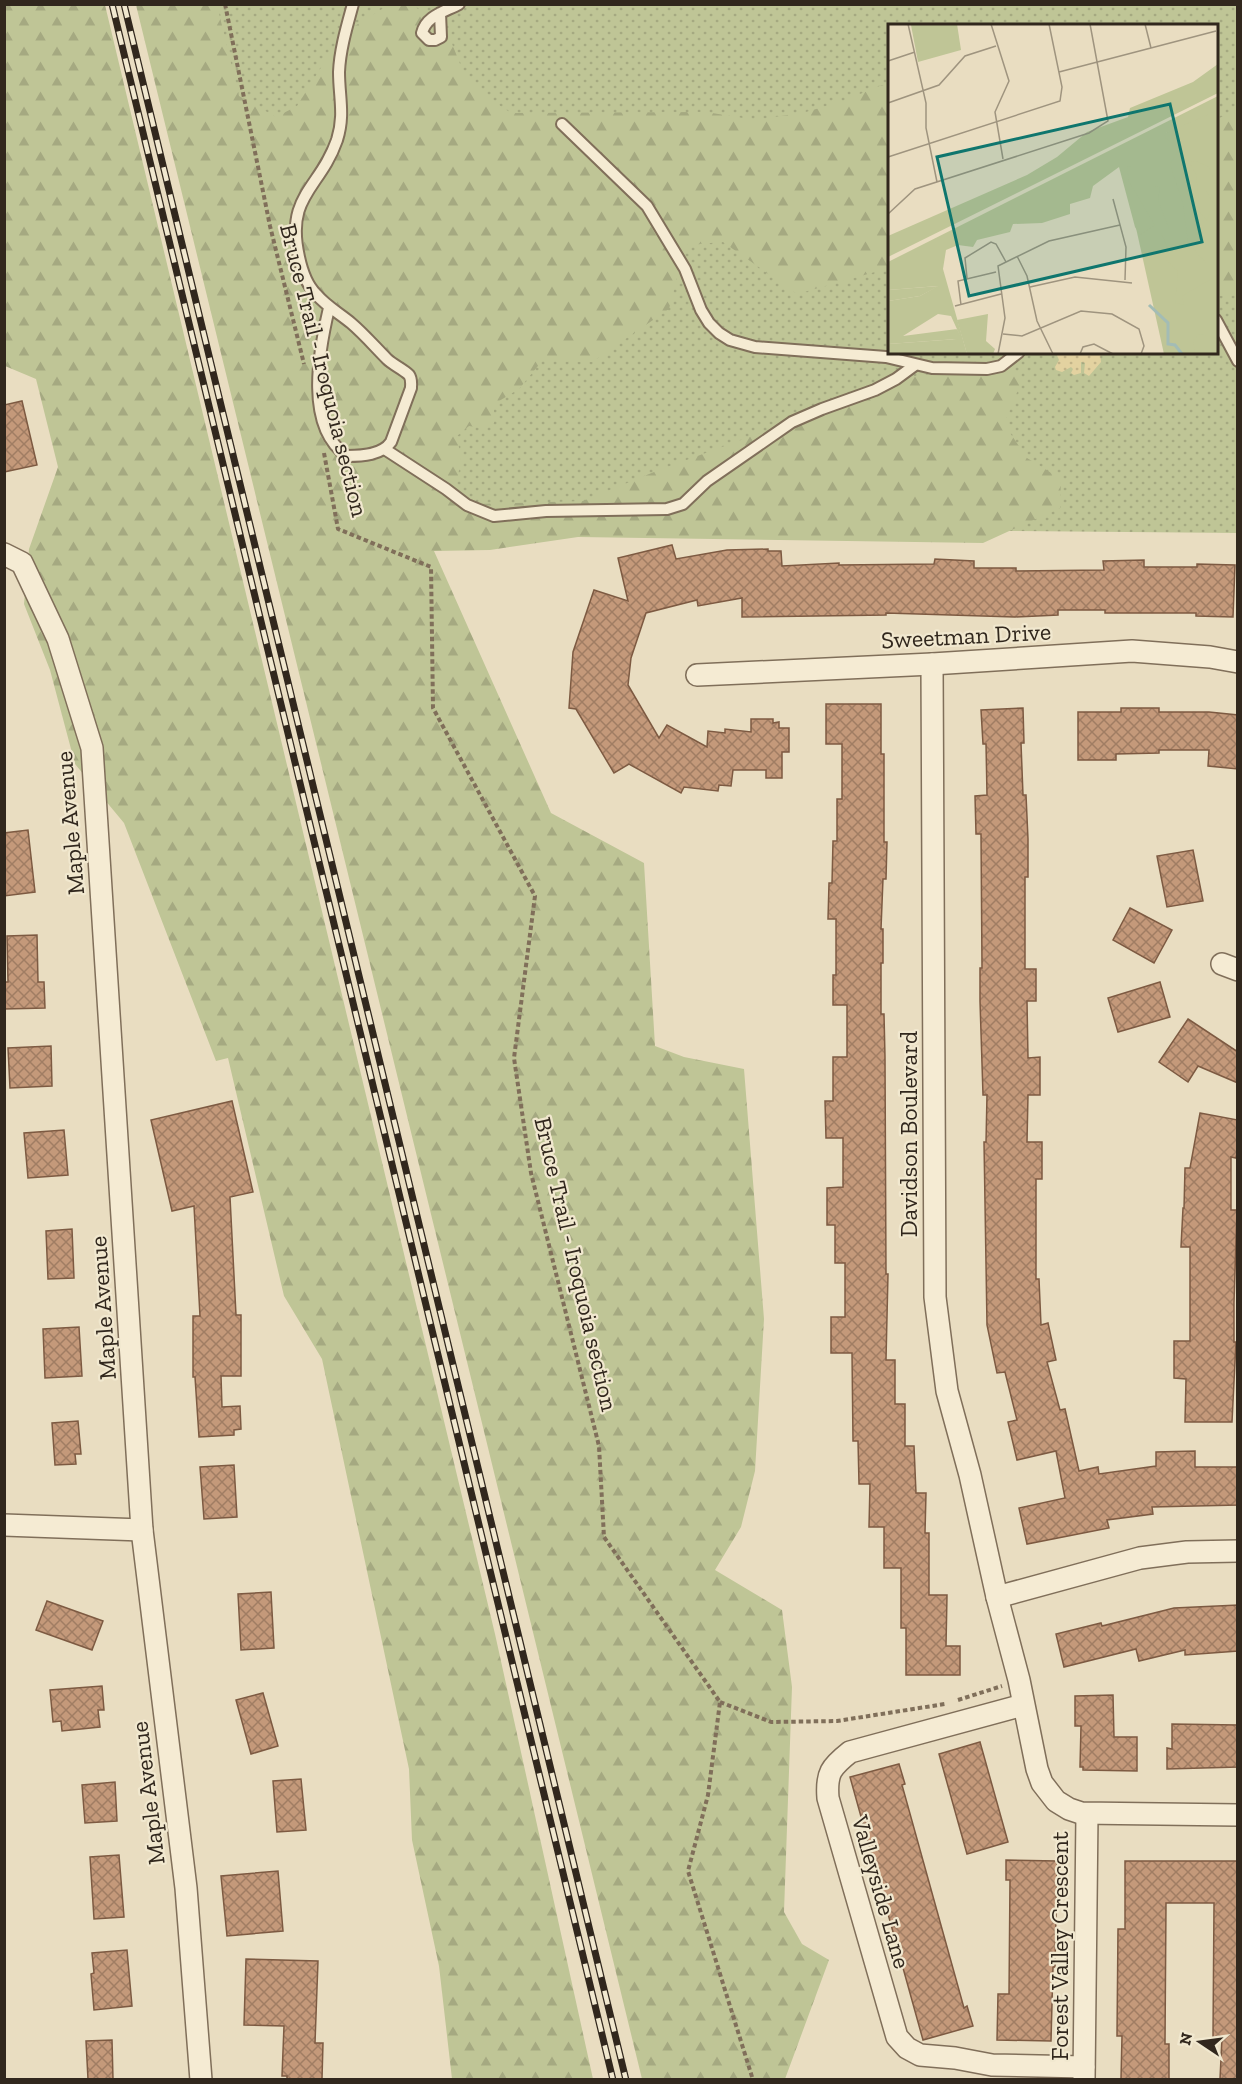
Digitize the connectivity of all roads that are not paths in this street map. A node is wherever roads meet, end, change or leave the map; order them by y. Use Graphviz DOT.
graph roads {
  1 [pos="353,4"];
  2 [pos="459,4"];
  3 [pos="440,13"];
  4 [pos="562,124"];
  5 [pos="329,308"];
  6 [pos="1218,324"];
  7 [pos="1016,354"];
  8 [pos="1238,362"];
  9 [pos="915,365"];
  10 [pos="386,450"];
  11 [pos="4,554"];
  12 [pos="1238,662"];
  13 [pos="933,664"];
  14 [pos="697,675"];
  15 [pos="4,1525"];
  16 [pos="142,1530"];
  17 [pos="1238,1551"];
  18 [pos="997,1597"];
  19 [pos="1023,1705"];
  20 [pos="1086,1814"];
  21 [pos="1238,1815"];
  22 [pos="1084,2073"];
  23 [pos="201,2079"];
  1 -- 5 [label="lane"];
  2 -- 3 [label="lane"];
  4 -- 9 [label="lane"];
  5 -- 10 [label="lane"];
  5 -- 10 [label="lane"];
  6 -- 8 [label="lane"];
  7 -- 9 [label="lane"];
  9 -- 10 [label="lane"];
  11 -- 16 [label="street, Maple Avenue"];
  12 -- 13 [label="street, Sweetman Drive"];
  13 -- 14 [label="street, Sweetman Drive"];
  13 -- 18 [label="street, Davidson Boulevard"];
  15 -- 16 [label="street"];
  16 -- 23 [label="street, Maple Avenue"];
  17 -- 18 [label="street"];
  18 -- 19 [label="street, Davidson Boulevard"];
  19 -- 20 [label="street, Davidson Boulevard"];
  19 -- 22 [label="street, Valleyside Lane"];
  20 -- 21 [label="street"];
  20 -- 22 [label="street, Forest Valley Crescent"];
}
